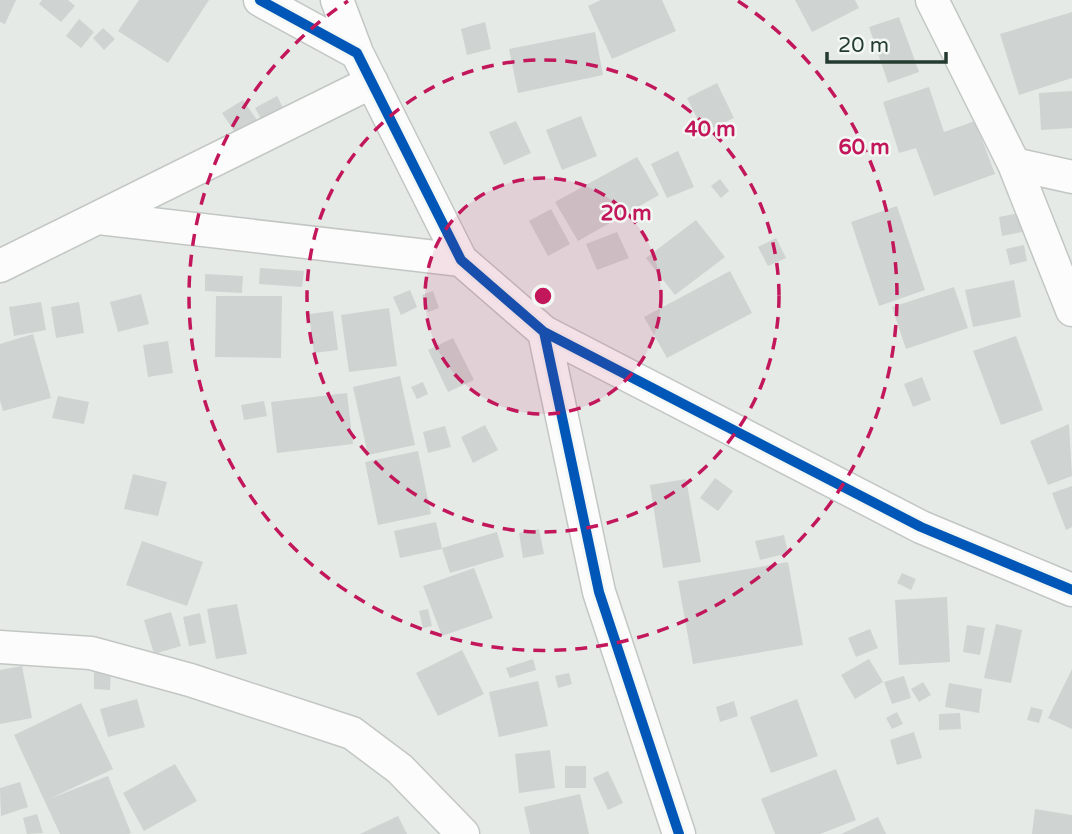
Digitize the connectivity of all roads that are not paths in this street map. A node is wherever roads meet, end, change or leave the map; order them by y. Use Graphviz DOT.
graph roads {
  1 [pos="260,0"];
  2 [pos="337,0"];
  3 [pos="932,0"];
  4 [pos="357,53"];
  5 [pos="372,82"];
  6 [pos="1014,164"];
  7 [pos="1072,177"];
  8 [pos="99,218"];
  9 [pos="461,260"];
  10 [pos="0,266"];
  11 [pos="1072,310"];
  12 [pos="544,332"];
  13 [pos="1072,590"];
  14 [pos="0,647"];
  15 [pos="463,834"];
  16 [pos="680,834"];
  1 -- 4 [label="street"];
  2 -- 4 [label="street"];
  3 -- 6 [label="street"];
  4 -- 5 [label="street"];
  5 -- 8 [label="street"];
  5 -- 9 [label="street"];
  6 -- 7 [label="street"];
  6 -- 11 [label="street"];
  8 -- 9 [label="street"];
  8 -- 10 [label="street"];
  9 -- 12 [label="street"];
  12 -- 13 [label="street"];
  12 -- 16 [label="street"];
  14 -- 15 [label="street"];
}
